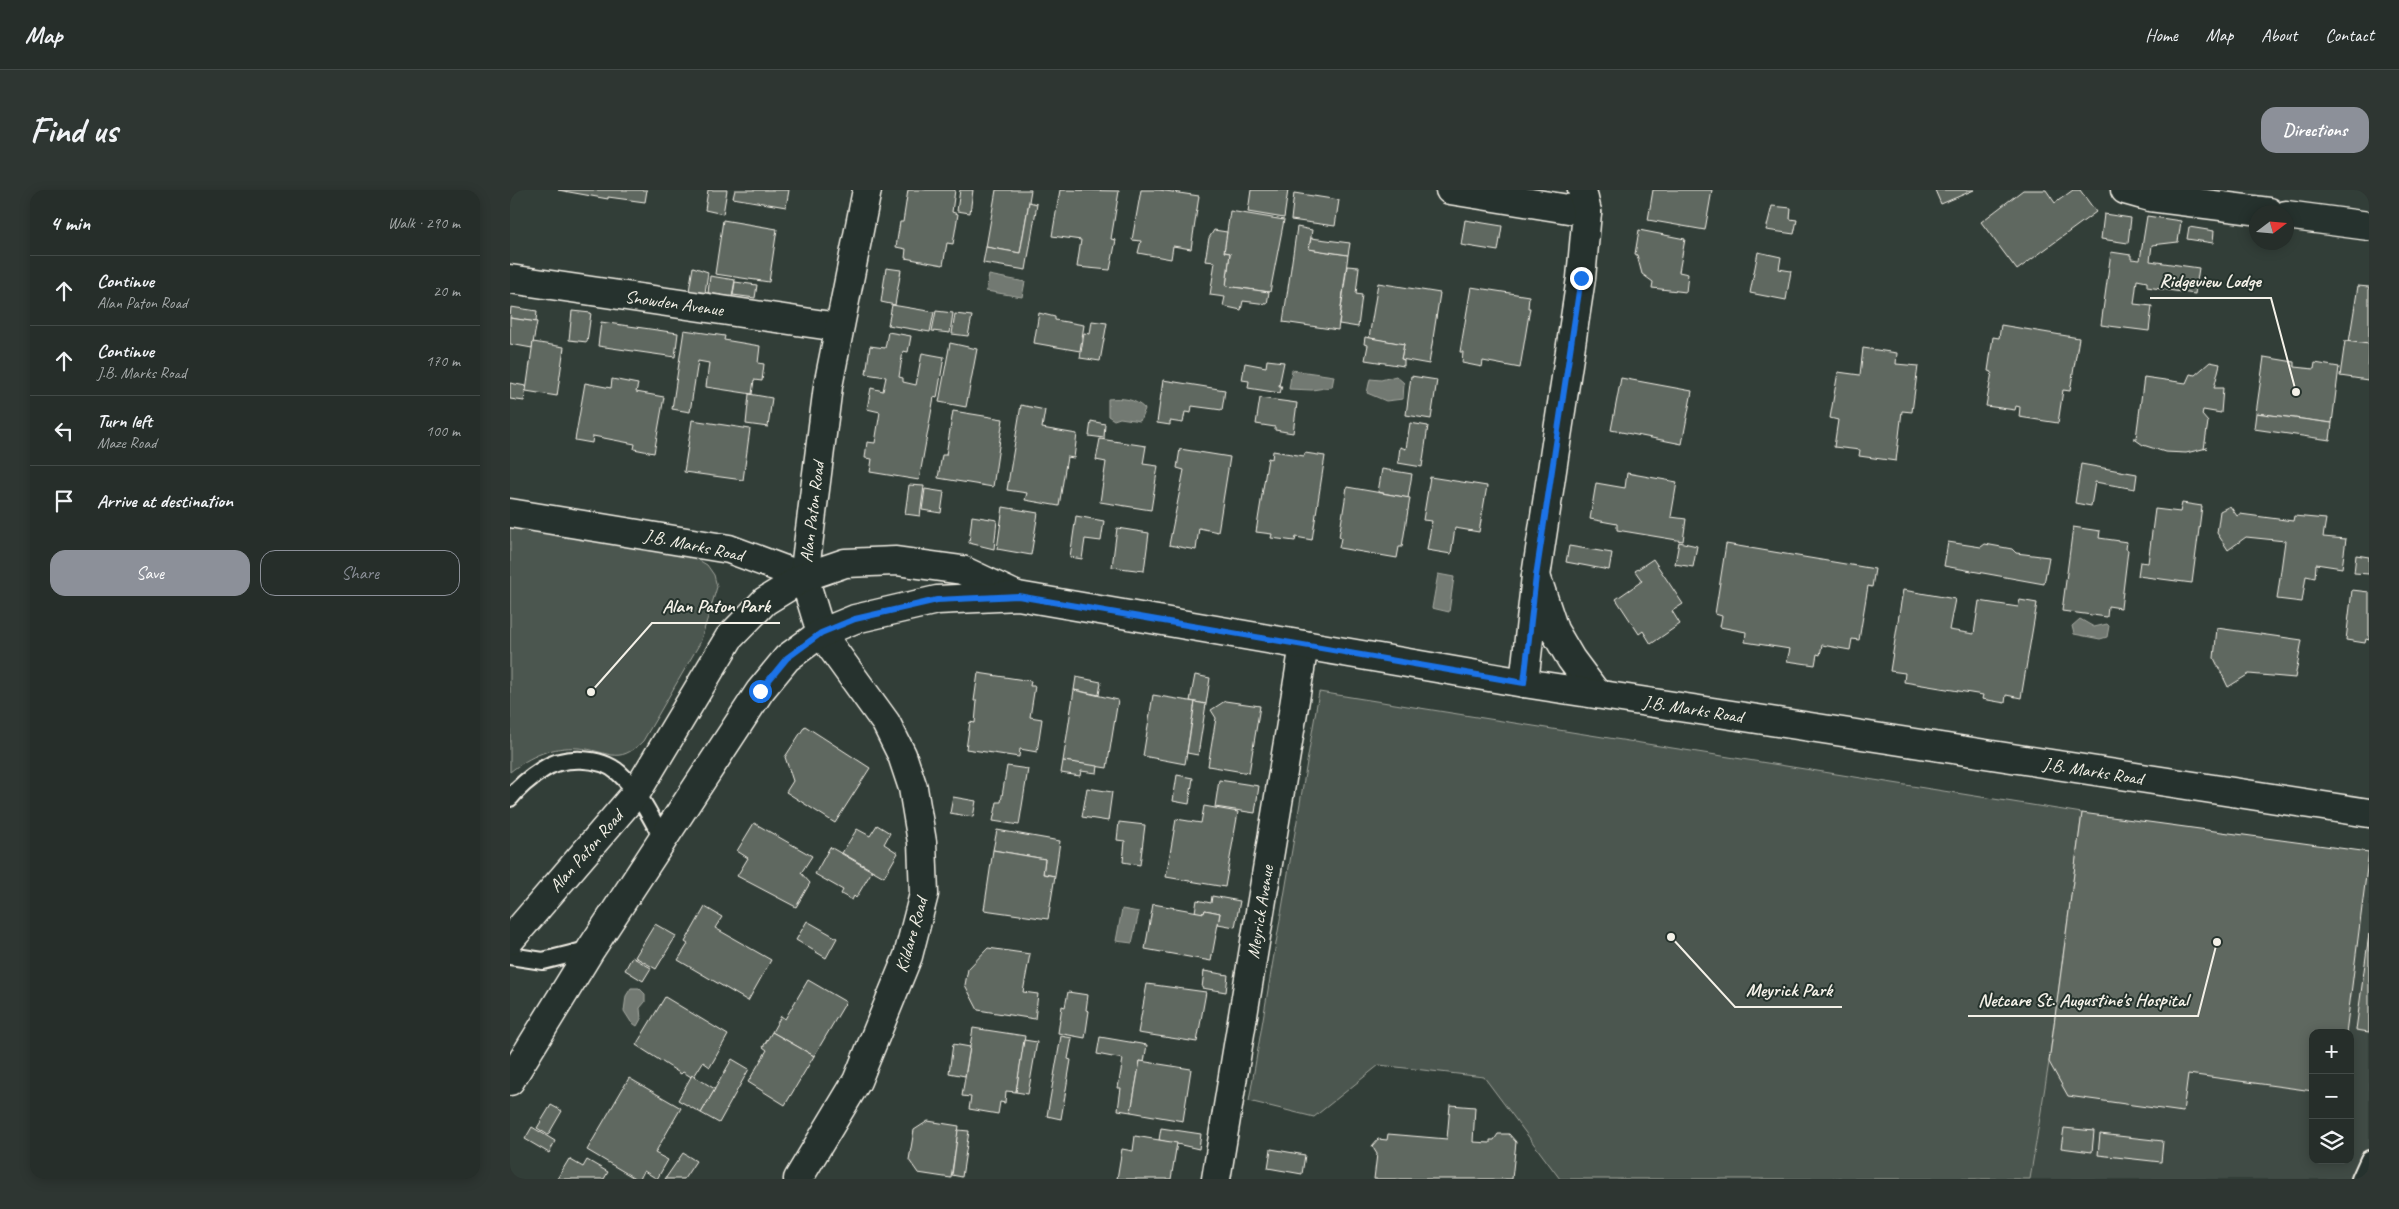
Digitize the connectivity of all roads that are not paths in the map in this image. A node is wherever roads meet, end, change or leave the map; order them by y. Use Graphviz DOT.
graph roads {
  1 [pos="867,190"];
  2 [pos="1450,190"];
  3 [pos="2125,190"];
  4 [pos="1585,201"];
  5 [pos="2249,210"];
  6 [pos="2294,216"];
  7 [pos="2369,226"];
  8 [pos="510,279"];
  9 [pos="838,326"];
  10 [pos="510,513"];
  11 [pos="804,576"];
  12 [pos="1536,576"];
  13 [pos="1018,596"];
  14 [pos="821,633"];
  15 [pos="1304,645"];
  16 [pos="1524,683"];
  17 [pos="1597,694"];
  18 [pos="636,793"];
  19 [pos="510,798"];
  20 [pos="2369,813"];
  21 [pos="664,841"];
  22 [pos="510,940"];
  23 [pos="591,949"];
  24 [pos="510,956"];
  25 [pos="510,1081"];
  26 [pos="2369,1159"];
  27 [pos="798,1179"];
  28 [pos="1216,1179"];
  29 [pos="2360,1179"];
  1 -- 9 [label="street, Alan Paton Road"];
  2 -- 4 [label="street"];
  3 -- 5 [label="street"];
  4 -- 12 [label="street"];
  6 -- 7 [label="street"];
  8 -- 9 [label="street, Snowden Avenue"];
  9 -- 11 [label="street, Alan Paton Road"];
  10 -- 11 [label="street, J.B. Marks Road"];
  11 -- 13 [label="street, J.B. Marks Road"];
  11 -- 14 [label="street, Kildare Road"];
  11 -- 18 [label="street, Alan Paton Road"];
  12 -- 16 [label="street"];
  12 -- 17 [label="street"];
  13 -- 14 [label="street, J.B. Marks Road"];
  13 -- 15 [label="street, J.B. Marks Road"];
  14 -- 21 [label="street"];
  14 -- 27 [label="street, Kildare Road"];
  15 -- 16 [label="street, J.B. Marks Road"];
  15 -- 28 [label="street, Meyrick Avenue"];
  16 -- 17 [label="street, J.B. Marks Road"];
  17 -- 20 [label="street, J.B. Marks Road"];
  18 -- 19 [label="lane"];
  18 -- 21 [label="lane"];
  18 -- 22 [label="street, Alan Paton Road"];
  21 -- 23 [label="street"];
  23 -- 24 [label="lane"];
  23 -- 25 [label="street"];
  26 -- 29 [label="lane"];
}
